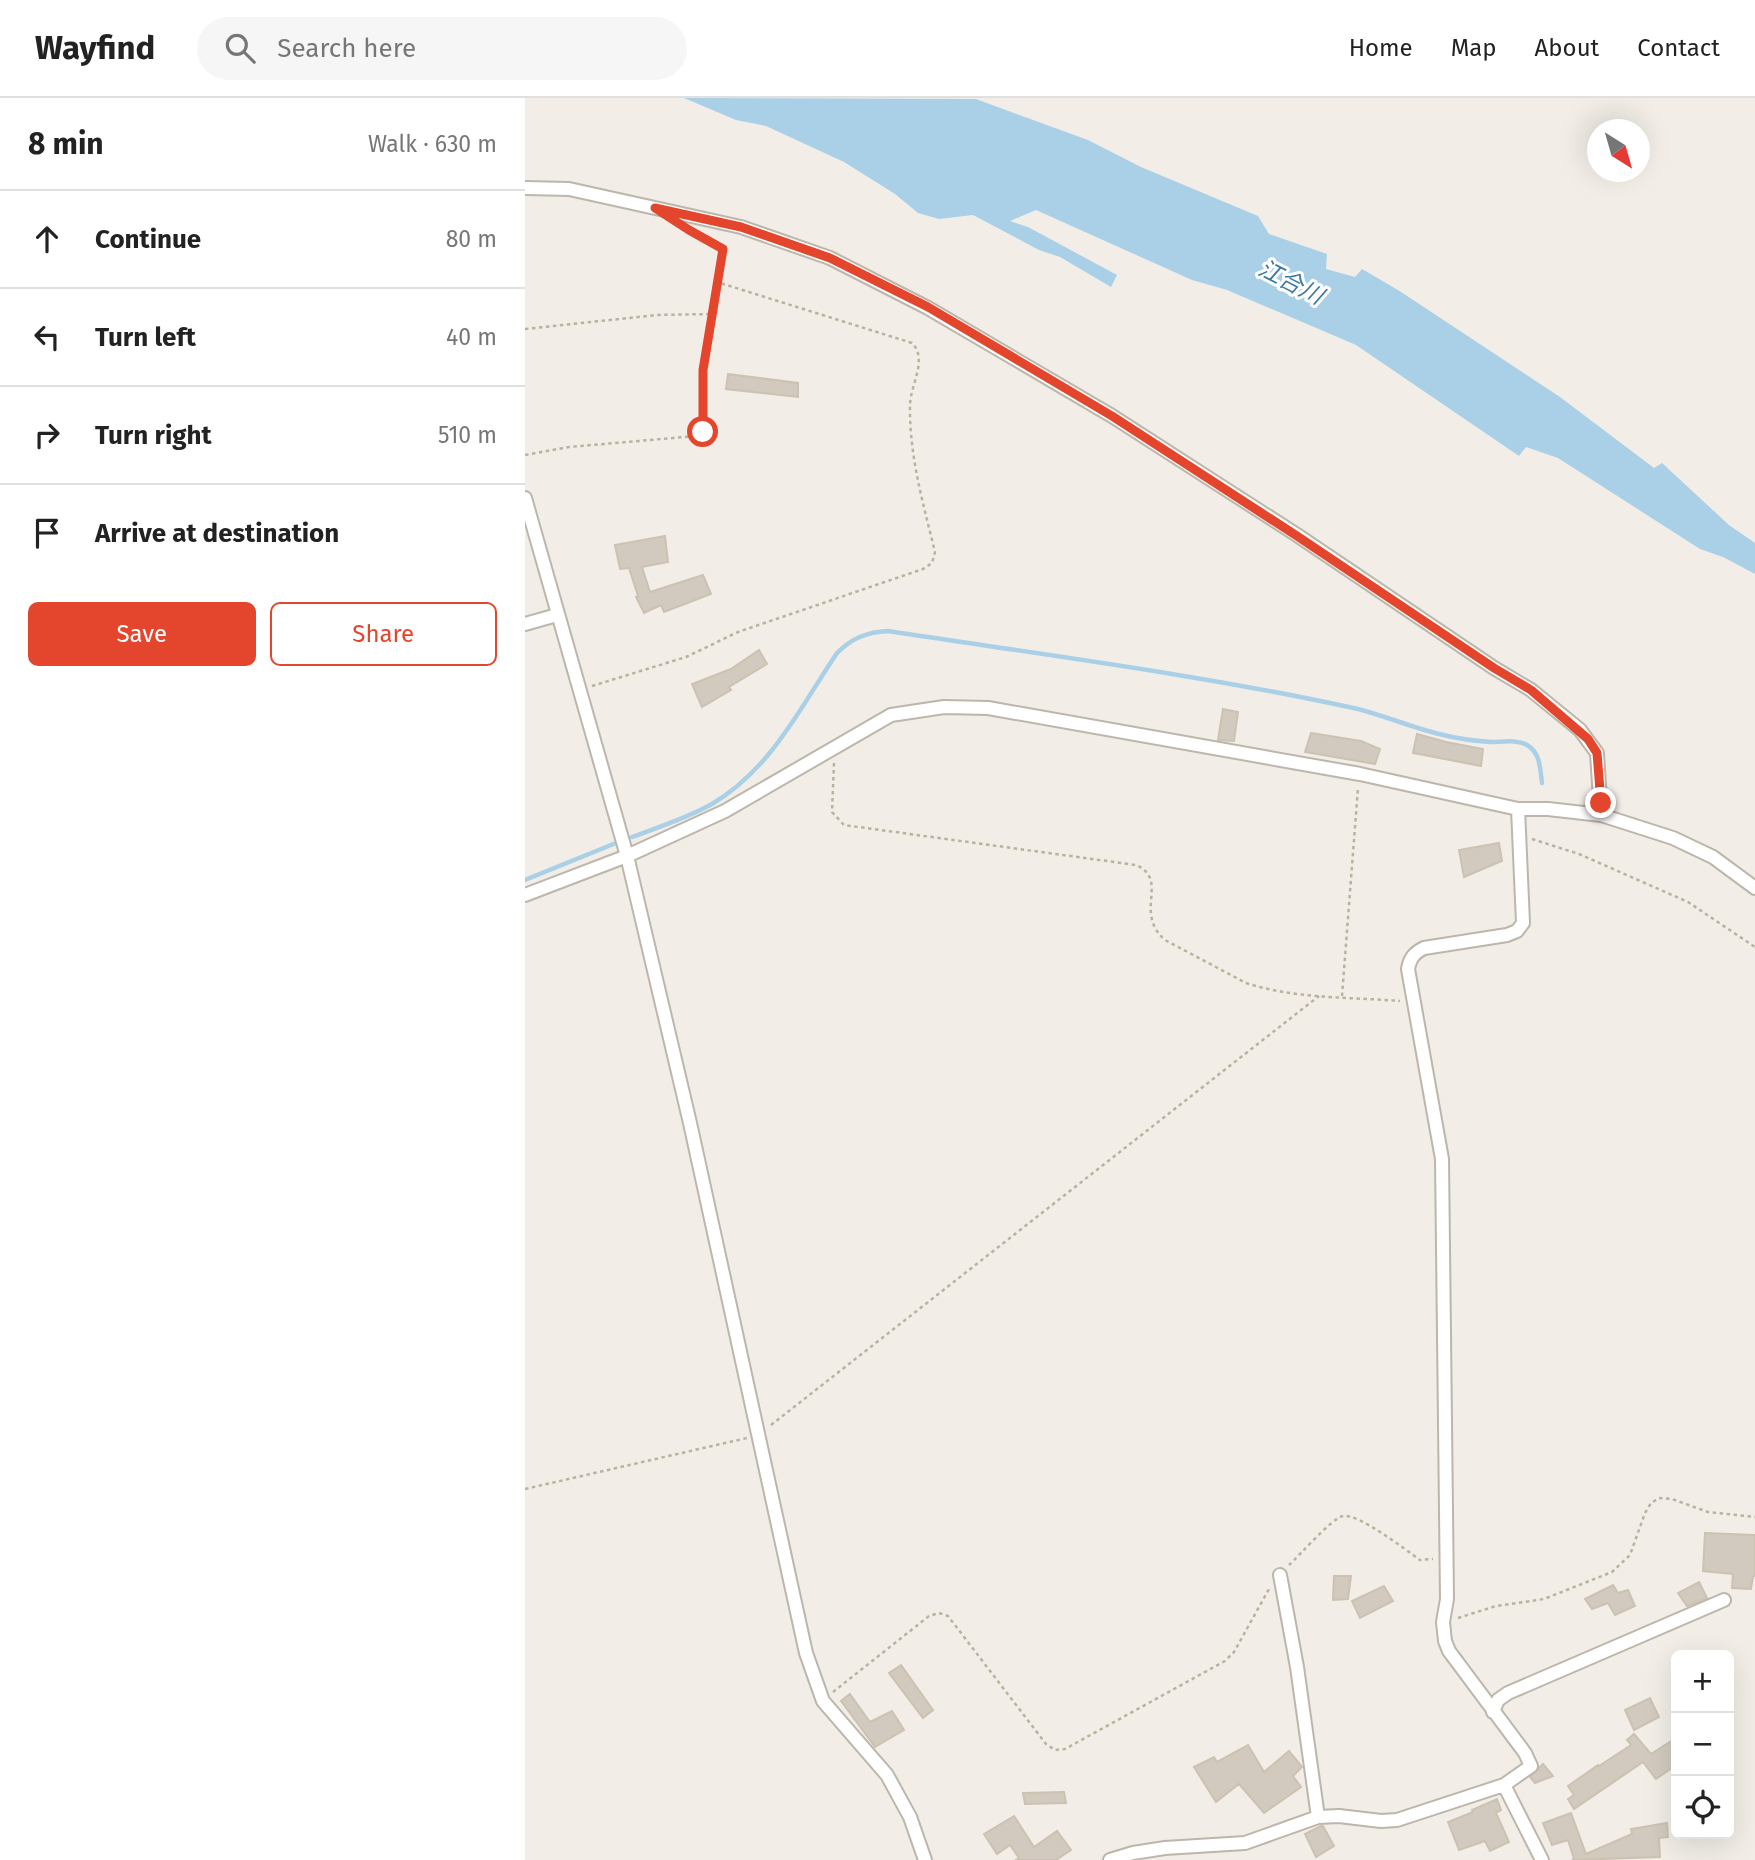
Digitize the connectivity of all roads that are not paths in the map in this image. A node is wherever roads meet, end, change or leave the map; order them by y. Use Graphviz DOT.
graph roads {
  1 [pos="525,188"];
  2 [pos="525,498"];
  3 [pos="557,615"];
  4 [pos="525,624"];
  5 [pos="1518,809"];
  6 [pos="1601,815"];
  7 [pos="627,856"];
  8 [pos="1755,888"];
  9 [pos="525,895"];
  10 [pos="1280,1574"];
  11 [pos="1724,1600"];
  12 [pos="1493,1712"];
  13 [pos="1504,1785"];
  14 [pos="1318,1817"];
  15 [pos="1166,1854"];
  16 [pos="925,1860"];
  17 [pos="1110,1860"];
  18 [pos="1542,1860"];
  1 -- 6 [label="street"];
  2 -- 3 [label="street"];
  3 -- 4 [label="street"];
  3 -- 7 [label="street"];
  5 -- 6 [label="street"];
  5 -- 7 [label="street"];
  5 -- 12 [label="street"];
  6 -- 8 [label="street"];
  7 -- 9 [label="street"];
  7 -- 16 [label="street"];
  10 -- 14 [label="street"];
  11 -- 12 [label="street"];
  12 -- 13 [label="street"];
  13 -- 14 [label="street"];
  13 -- 18 [label="street"];
  14 -- 15 [label="street"];
  15 -- 17 [label="street"];
}
